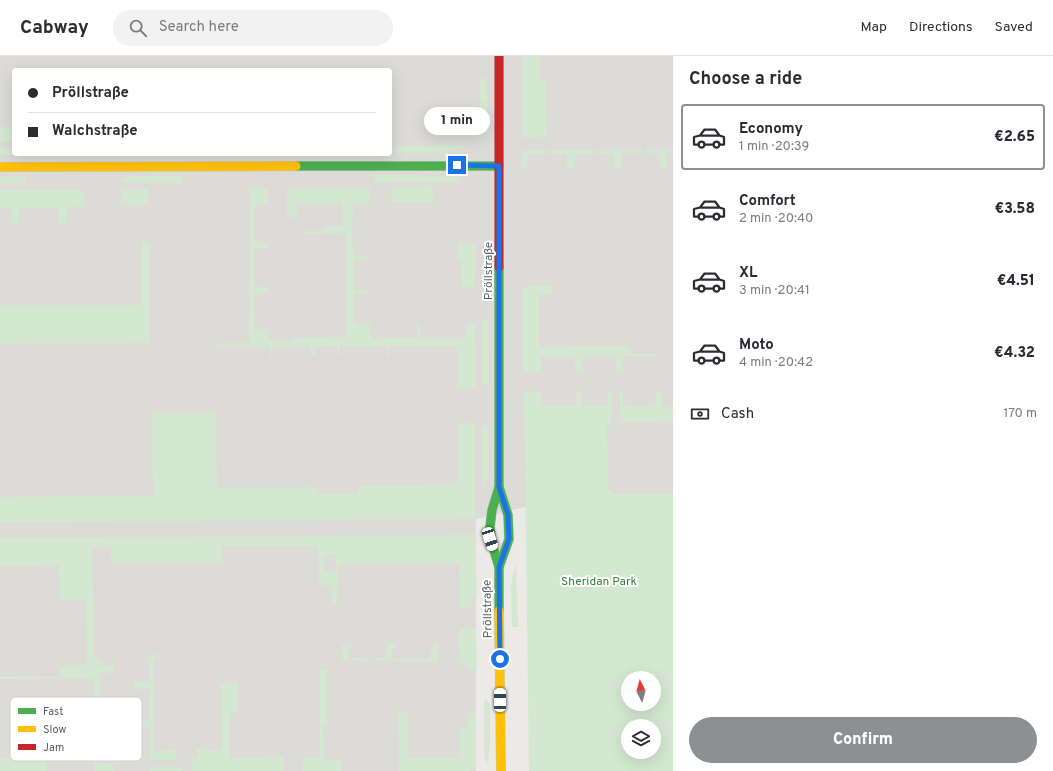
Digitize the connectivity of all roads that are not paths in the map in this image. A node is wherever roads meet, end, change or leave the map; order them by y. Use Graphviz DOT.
graph roads {
  1 [pos="499,56"];
  2 [pos="499,166"];
  3 [pos="0,167"];
  4 [pos="499,487"];
  5 [pos="499,567"];
  6 [pos="501,771"];
  1 -- 2 [label="street, Pröllstraße"];
  2 -- 3 [label="street"];
  2 -- 4 [label="street, Pröllstraße"];
  4 -- 5 [label="street, Pröllstraße"];
  4 -- 5 [label="street, Pröllstraße"];
  5 -- 6 [label="street, Pröllstraße"];
}
